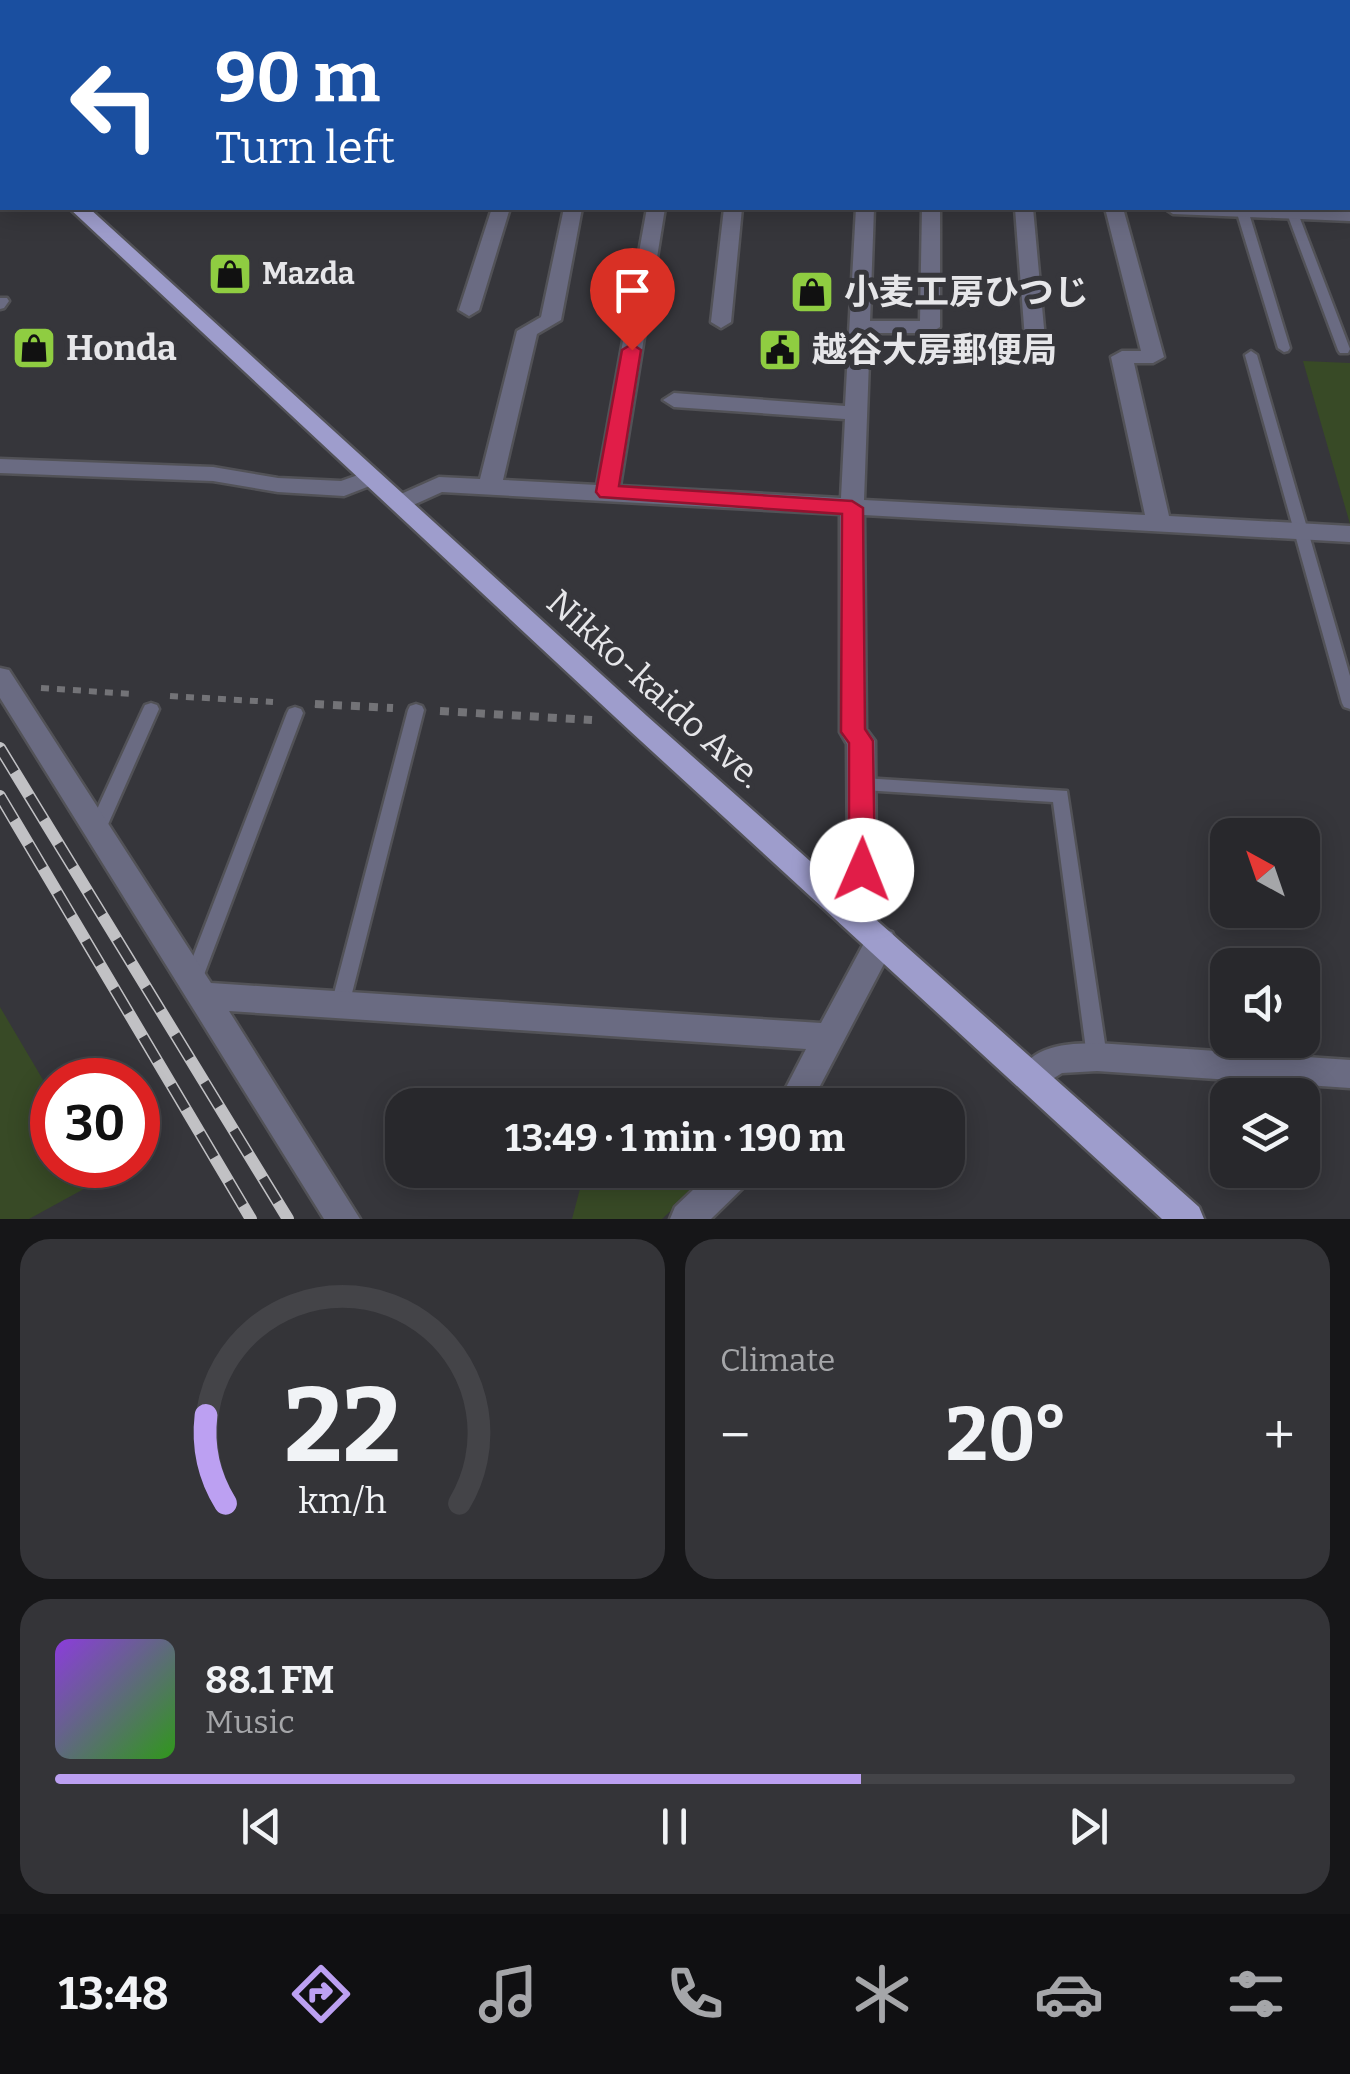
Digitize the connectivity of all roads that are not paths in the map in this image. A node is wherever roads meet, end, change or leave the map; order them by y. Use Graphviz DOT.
graph roads {
  1 [pos="80,210"];
  2 [pos="500,210"];
  3 [pos="574,210"];
  4 [pos="656,210"];
  5 [pos="733,210"];
  6 [pos="865,210"];
  7 [pos="931,210"];
  8 [pos="1024,210"];
  9 [pos="1115,210"];
  10 [pos="1242,210"];
  11 [pos="1291,210"];
  12 [pos="1350,215"];
  13 [pos="469,310"];
  14 [pos="721,322"];
  15 [pos="860,326"];
  16 [pos="1035,338"];
  17 [pos="1284,348"];
  18 [pos="1344,350"];
  19 [pos="1250,355"];
  20 [pos="674,400"];
  21 [pos="856,413"];
  22 [pos="0,466"];
  23 [pos="372,476"];
  24 [pos="490,486"];
  25 [pos="607,492"];
  26 [pos="400,502"];
  27 [pos="852,508"];
  28 [pos="1159,524"];
  29 [pos="1299,530"];
  30 [pos="1350,534"];
  31 [pos="0,677"];
  32 [pos="1350,703"];
  33 [pos="150,709"];
  34 [pos="416,710"];
  35 [pos="295,713"];
  36 [pos="863,784"];
  37 [pos="97,829"];
  38 [pos="830,895"];
  39 [pos="881,941"];
  40 [pos="198,988"];
  41 [pos="340,1005"];
  42 [pos="831,1038"];
  43 [pos="1098,1057"];
  44 [pos="1350,1074"];
  45 [pos="1032,1078"];
  46 [pos="803,1088"];
  47 [pos="719,1188"];
  48 [pos="342,1219"];
  49 [pos="687,1219"];
  50 [pos="1187,1219"];
  1 -- 23 [label="main road, Nikko-kaido Ave."];
  2 -- 13 [label="street"];
  3 -- 24 [label="street"];
  4 -- 25 [label="street"];
  5 -- 14 [label="street"];
  6 -- 15 [label="street"];
  7 -- 15 [label="street"];
  8 -- 16 [label="street"];
  9 -- 28 [label="street"];
  10 -- 11 [label="street"];
  10 -- 17 [label="lane"];
  11 -- 12 [label="street"];
  11 -- 18 [label="lane"];
  15 -- 21 [label="street"];
  19 -- 29 [label="lane"];
  20 -- 21 [label="street"];
  21 -- 27 [label="street"];
  22 -- 23 [label="street"];
  23 -- 26 [label="main road, Nikko-kaido Ave."];
  24 -- 25 [label="street"];
  24 -- 26 [label="street"];
  25 -- 27 [label="street"];
  26 -- 38 [label="main road, Nikko-kaido Ave."];
  27 -- 28 [label="street"];
  27 -- 36 [label="street"];
  28 -- 29 [label="street"];
  29 -- 30 [label="street"];
  29 -- 32 [label="lane"];
  31 -- 37 [label="street"];
  33 -- 37 [label="lane"];
  34 -- 41 [label="lane"];
  35 -- 40 [label="lane"];
  36 -- 38 [label="street"];
  36 -- 43 [label="lane"];
  37 -- 40 [label="street"];
  38 -- 39 [label="main road, Nikko-kaido Ave."];
  39 -- 42 [label="street"];
  39 -- 45 [label="main road, Nikko-kaido Ave."];
  40 -- 41 [label="street"];
  40 -- 48 [label="street"];
  41 -- 42 [label="street"];
  42 -- 46 [label="street"];
  43 -- 44 [label="street"];
  43 -- 45 [label="street"];
  45 -- 50 [label="main road, Nikko-kaido Ave."];
  47 -- 49 [label="street"];
}
